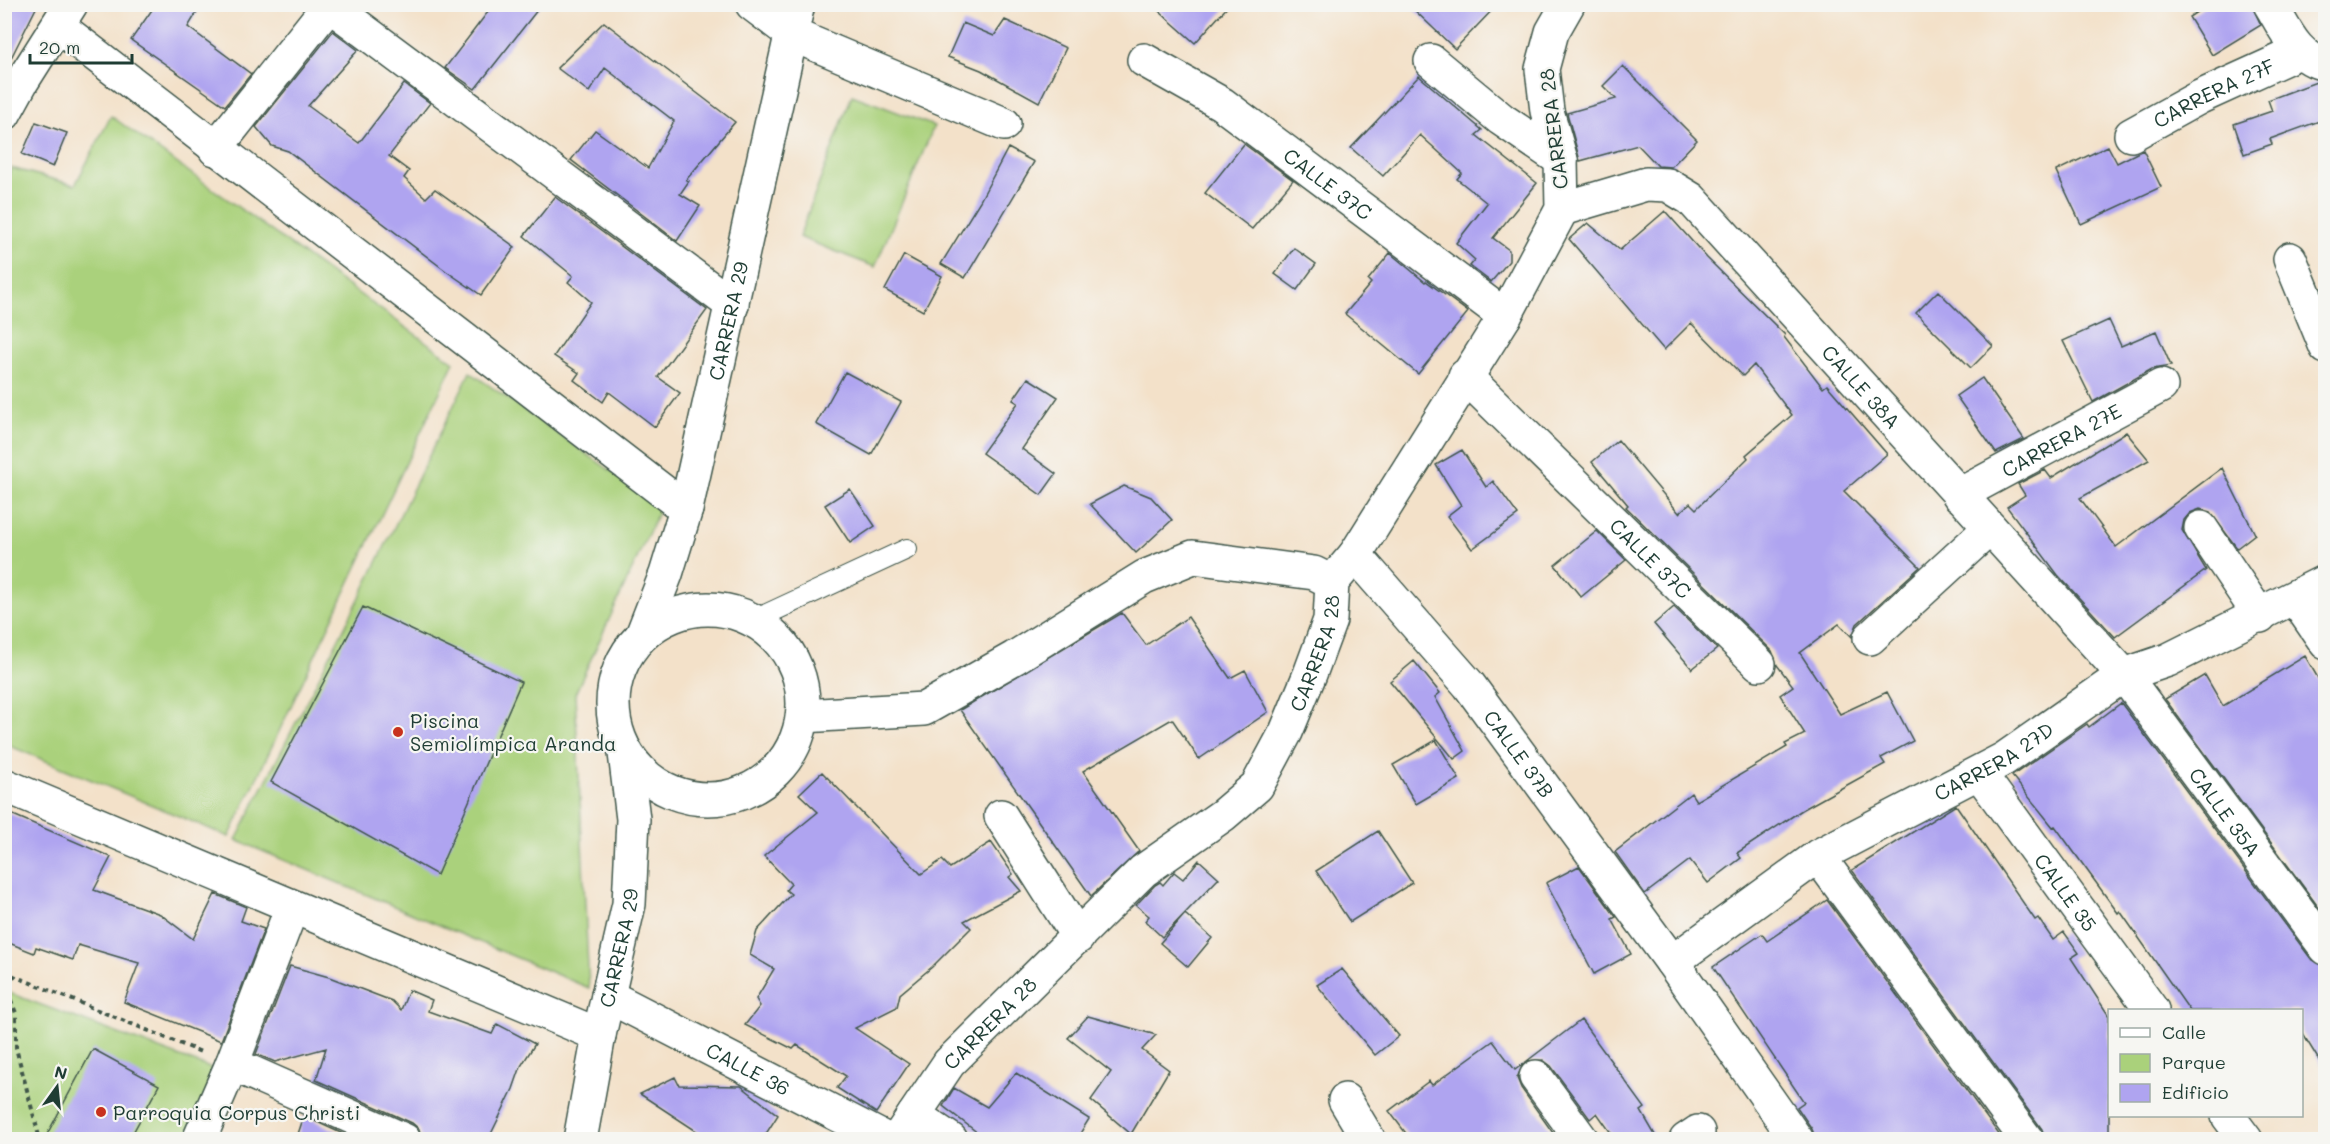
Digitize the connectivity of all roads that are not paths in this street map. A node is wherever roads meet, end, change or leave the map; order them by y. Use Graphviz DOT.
graph roads {
  1 [pos="752,4"];
  2 [pos="812,4"];
  3 [pos="1568,4"];
  4 [pos="2270,4"];
  5 [pos="329,5"];
  6 [pos="65,15"];
  7 [pos="798,27"];
  8 [pos="2312,58"];
  9 [pos="1144,60"];
  10 [pos="1431,61"];
  11 [pos="4,114"];
  12 [pos="1004,124"];
  13 [pos="2130,135"];
  14 [pos="215,149"];
  15 [pos="1561,160"];
  16 [pos="1562,209"];
  17 [pos="2290,259"];
  18 [pos="732,305"];
  19 [pos="1505,316"];
  20 [pos="2325,347"];
  21 [pos="1465,376"];
  22 [pos="2161,386"];
  23 [pos="1959,495"];
  24 [pos="686,509"];
  25 [pos="1990,528"];
  26 [pos="2201,528"];
  27 [pos="907,549"];
  28 [pos="1355,555"];
  29 [pos="2325,581"];
  30 [pos="1332,582"];
  31 [pos="2295,598"];
  32 [pos="671,616"];
  33 [pos="2260,616"];
  34 [pos="752,621"];
  35 [pos="643,633"];
  36 [pos="1870,639"];
  37 [pos="2325,643"];
  38 [pos="1759,664"];
  39 [pos="2124,675"];
  40 [pos="803,716"];
  41 [pos="626,753"];
  42 [pos="1980,774"];
  43 [pos="4,785"];
  44 [pos="1001,816"];
  45 [pos="1818,856"];
  46 [pos="292,907"];
  47 [pos="1078,937"];
  48 [pos="2325,948"];
  49 [pos="1672,962"];
  50 [pos="608,996"];
  51 [pos="2151,1009"];
  52 [pos="599,1035"];
  53 [pos="232,1064"];
  54 [pos="1536,1077"];
  55 [pos="1345,1100"];
  56 [pos="2229,1117"];
  57 [pos="905,1127"];
  58 [pos="199,1140"];
  59 [pos="404,1140"];
  60 [pos="580,1140"];
  61 [pos="887,1140"];
  62 [pos="951,1140"];
  63 [pos="1369,1140"];
  64 [pos="1582,1140"];
  65 [pos="1797,1140"];
  66 [pos="2027,1140"];
  67 [pos="2246,1140"];
  1 -- 7 [label="street"];
  2 -- 7 [label="street, CARRERA 29"];
  3 -- 15 [label="street, CARRERA 28"];
  4 -- 8 [label="street"];
  5 -- 14 [label="street"];
  5 -- 18 [label="street"];
  6 -- 11 [label="street"];
  6 -- 14 [label="street"];
  7 -- 12 [label="street"];
  7 -- 18 [label="street, CARRERA 29"];
  7 -- 32 [label="street, CARRERA 29"];
  8 -- 13 [label="street, CARRERA 27F"];
  9 -- 19 [label="street, CALLE 37C"];
  10 -- 15 [label="street"];
  14 -- 24 [label="street"];
  15 -- 16 [label="street, CARRERA 28"];
  16 -- 19 [label="street, CARRERA 28"];
  16 -- 23 [label="street, CALLE 38A"];
  17 -- 20 [label="street"];
  18 -- 24 [label="street, CARRERA 29"];
  19 -- 21 [label="street, CARRERA 28"];
  21 -- 28 [label="street, CARRERA 28"];
  21 -- 38 [label="street, CALLE 37C"];
  22 -- 23 [label="street, CARRERA 27E"];
  23 -- 25 [label="street, CALLE 38A"];
  24 -- 35 [label="street, CARRERA 29"];
  25 -- 36 [label="street"];
  25 -- 39 [label="street, CALLE 38A"];
  26 -- 33 [label="street"];
  27 -- 34 [label="lane"];
  28 -- 30 [label="street, CARRERA 28"];
  28 -- 49 [label="street, CALLE 37B"];
  29 -- 31 [label="street, CARRERA 27D"];
  30 -- 40 [label="street"];
  30 -- 47 [label="street, CARRERA 28"];
  31 -- 33 [label="street, CARRERA 27D"];
  31 -- 37 [label="street"];
  32 -- 34 [label="street"];
  32 -- 35 [label="street"];
  33 -- 39 [label="street, CARRERA 27D"];
  34 -- 40 [label="street"];
  35 -- 41 [label="street"];
  39 -- 42 [label="street, CARRERA 27D"];
  39 -- 48 [label="street, CALLE 35A"];
  40 -- 41 [label="street"];
  41 -- 50 [label="street, CARRERA 29"];
  42 -- 45 [label="street, CARRERA 27D"];
  42 -- 51 [label="street, CALLE 35"];
  43 -- 46 [label="street"];
  44 -- 47 [label="street"];
  45 -- 49 [label="street, CARRERA 27D"];
  45 -- 66 [label="street"];
  46 -- 52 [label="street"];
  46 -- 53 [label="street"];
  47 -- 57 [label="street, CARRERA 28"];
  49 -- 65 [label="street, CALLE 37B"];
  50 -- 52 [label="street, CARRERA 29"];
  50 -- 61 [label="street, CALLE 36"];
  52 -- 60 [label="street, CARRERA 29"];
  53 -- 58 [label="street"];
  53 -- 59 [label="street"];
  54 -- 64 [label="street"];
  55 -- 63 [label="street"];
  56 -- 67 [label="street"];
  57 -- 62 [label="street"];
}
